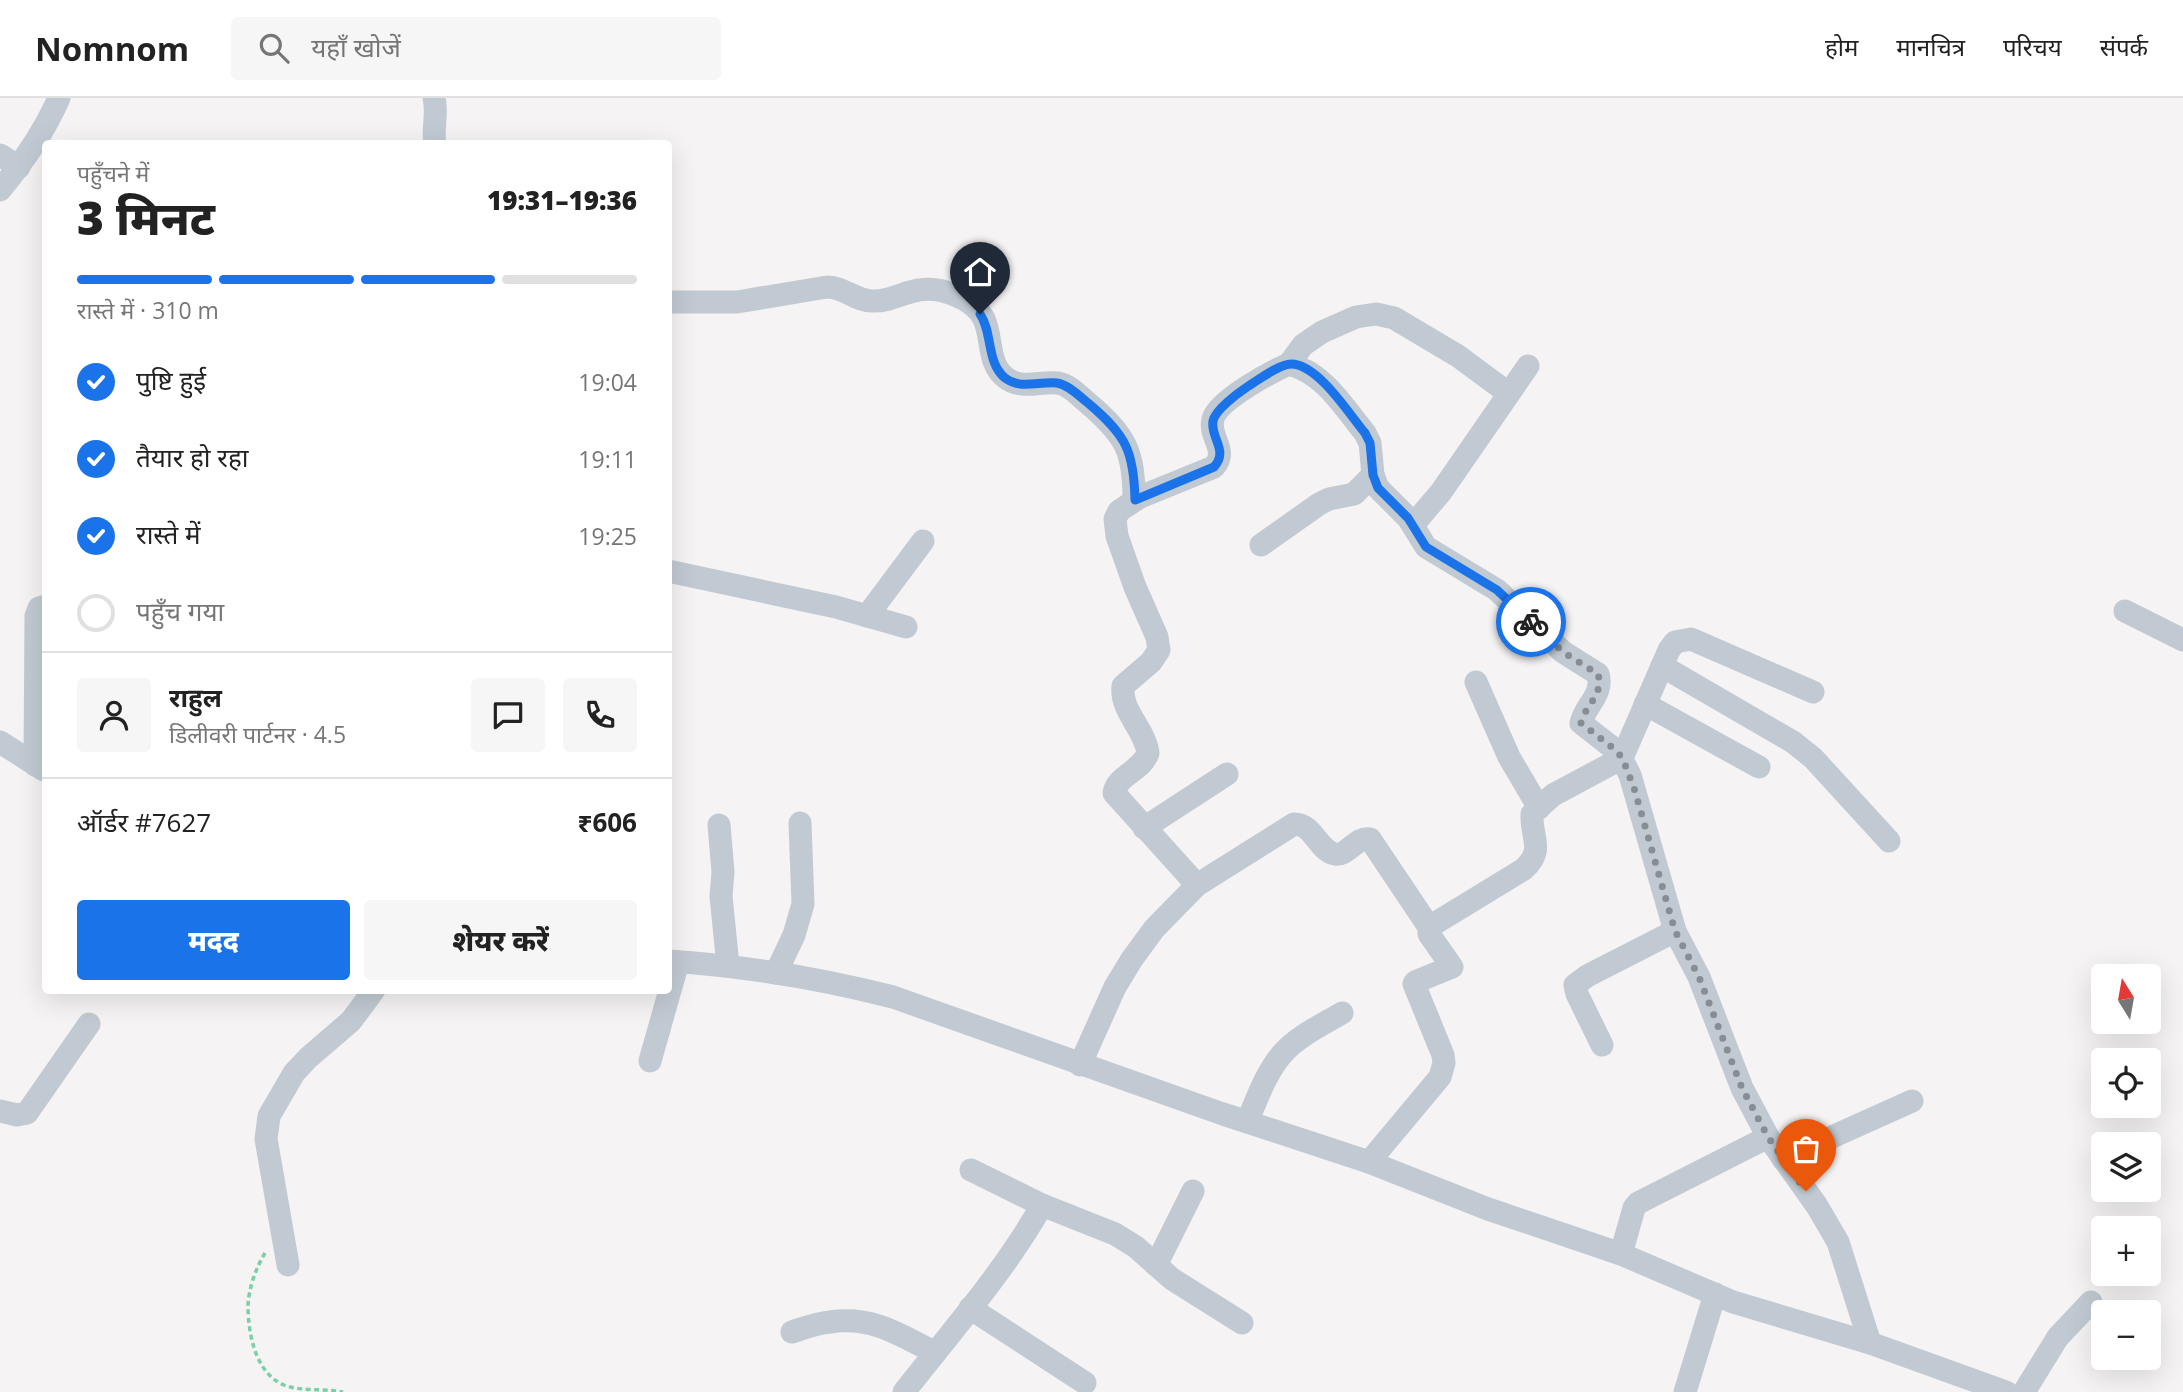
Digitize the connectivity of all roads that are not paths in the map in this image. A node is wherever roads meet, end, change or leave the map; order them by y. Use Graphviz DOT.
graph roads {
  1 [pos="59,98"];
  2 [pos="434,98"];
  3 [pos="434,140"];
  4 [pos="10,161"];
  5 [pos="0,190"];
  6 [pos="672,302"];
  7 [pos="1289,364"];
  8 [pos="1528,366"];
  9 [pos="1508,393"];
  10 [pos="1373,475"];
  11 [pos="1135,500"];
  12 [pos="1413,525"];
  13 [pos="923,541"];
  14 [pos="1261,545"];
  15 [pos="672,572"];
  16 [pos="42,607"];
  17 [pos="2125,611"];
  18 [pos="867,616"];
  19 [pos="906,627"];
  20 [pos="2183,640"];
  21 [pos="1662,666"];
  22 [pos="1476,682"];
  23 [pos="1813,692"];
  24 [pos="1645,705"];
  25 [pos="0,742"];
  26 [pos="1622,758"];
  27 [pos="1759,767"];
  28 [pos="40,768"];
  29 [pos="1227,774"];
  30 [pos="1539,808"];
  31 [pos="800,823"];
  32 [pos="719,825"];
  33 [pos="1144,828"];
  34 [pos="1889,841"];
  35 [pos="1197,885"];
  36 [pos="1429,927"];
  37 [pos="1675,931"];
  38 [pos="673,962"];
  39 [pos="728,966"];
  40 [pos="776,973"];
  41 [pos="371,994"];
  42 [pos="666,994"];
  43 [pos="1342,1013"];
  44 [pos="89,1024"];
  45 [pos="1602,1045"];
  46 [pos="650,1061"];
  47 [pos="1080,1065"];
  48 [pos="1912,1101"];
  49 [pos="0,1111"];
  50 [pos="1247,1122"];
  51 [pos="1768,1137"];
  52 [pos="1783,1160"];
  53 [pos="1369,1162"];
  54 [pos="971,1170"];
  55 [pos="1193,1191"];
  56 [pos="1042,1205"];
  57 [pos="1621,1254"];
  58 [pos="288,1265"];
  59 [pos="1156,1265"];
  60 [pos="1715,1294"];
  61 [pos="2091,1302"];
  62 [pos="970,1308"];
  63 [pos="1241,1322"];
  64 [pos="792,1332"];
  65 [pos="1870,1343"];
  66 [pos="935,1353"];
  67 [pos="1085,1382"];
  68 [pos="904,1392"];
  69 [pos="1685,1392"];
  70 [pos="2006,1392"];
  71 [pos="2024,1392"];
  1 -- 4 [label="street"];
  2 -- 3 [label="street"];
  4 -- 5 [label="street"];
  6 -- 11 [label="street"];
  7 -- 9 [label="street"];
  7 -- 10 [label="street"];
  7 -- 11 [label="street"];
  8 -- 9 [label="street"];
  9 -- 12 [label="street"];
  10 -- 12 [label="street"];
  10 -- 14 [label="street"];
  11 -- 33 [label="street"];
  12 -- 26 [label="street"];
  13 -- 18 [label="street"];
  15 -- 18 [label="street"];
  16 -- 28 [label="street"];
  17 -- 20 [label="street"];
  18 -- 19 [label="street"];
  21 -- 23 [label="street"];
  21 -- 24 [label="street"];
  21 -- 34 [label="street"];
  22 -- 30 [label="street"];
  24 -- 26 [label="street"];
  24 -- 27 [label="street"];
  25 -- 28 [label="street"];
  26 -- 30 [label="street"];
  26 -- 37 [label="street"];
  29 -- 33 [label="street"];
  30 -- 36 [label="street"];
  31 -- 40 [label="street"];
  32 -- 39 [label="street"];
  33 -- 35 [label="street"];
  35 -- 36 [label="street"];
  35 -- 47 [label="street"];
  36 -- 53 [label="street"];
  37 -- 45 [label="street"];
  37 -- 51 [label="street"];
  38 -- 39 [label="street"];
  39 -- 40 [label="street"];
  40 -- 47 [label="street"];
  41 -- 58 [label="street"];
  42 -- 46 [label="street"];
  43 -- 50 [label="street"];
  44 -- 49 [label="street"];
  47 -- 50 [label="street"];
  48 -- 52 [label="street"];
  50 -- 53 [label="street"];
  51 -- 52 [label="street"];
  51 -- 57 [label="street"];
  52 -- 65 [label="street"];
  53 -- 57 [label="street"];
  54 -- 56 [label="street"];
  55 -- 59 [label="street"];
  56 -- 59 [label="street"];
  56 -- 62 [label="street"];
  57 -- 60 [label="street"];
  59 -- 63 [label="street"];
  60 -- 65 [label="street"];
  60 -- 69 [label="street"];
  61 -- 71 [label="street"];
  62 -- 66 [label="street"];
  62 -- 67 [label="street"];
  64 -- 66 [label="street"];
  65 -- 70 [label="street"];
  66 -- 68 [label="street"];
}
